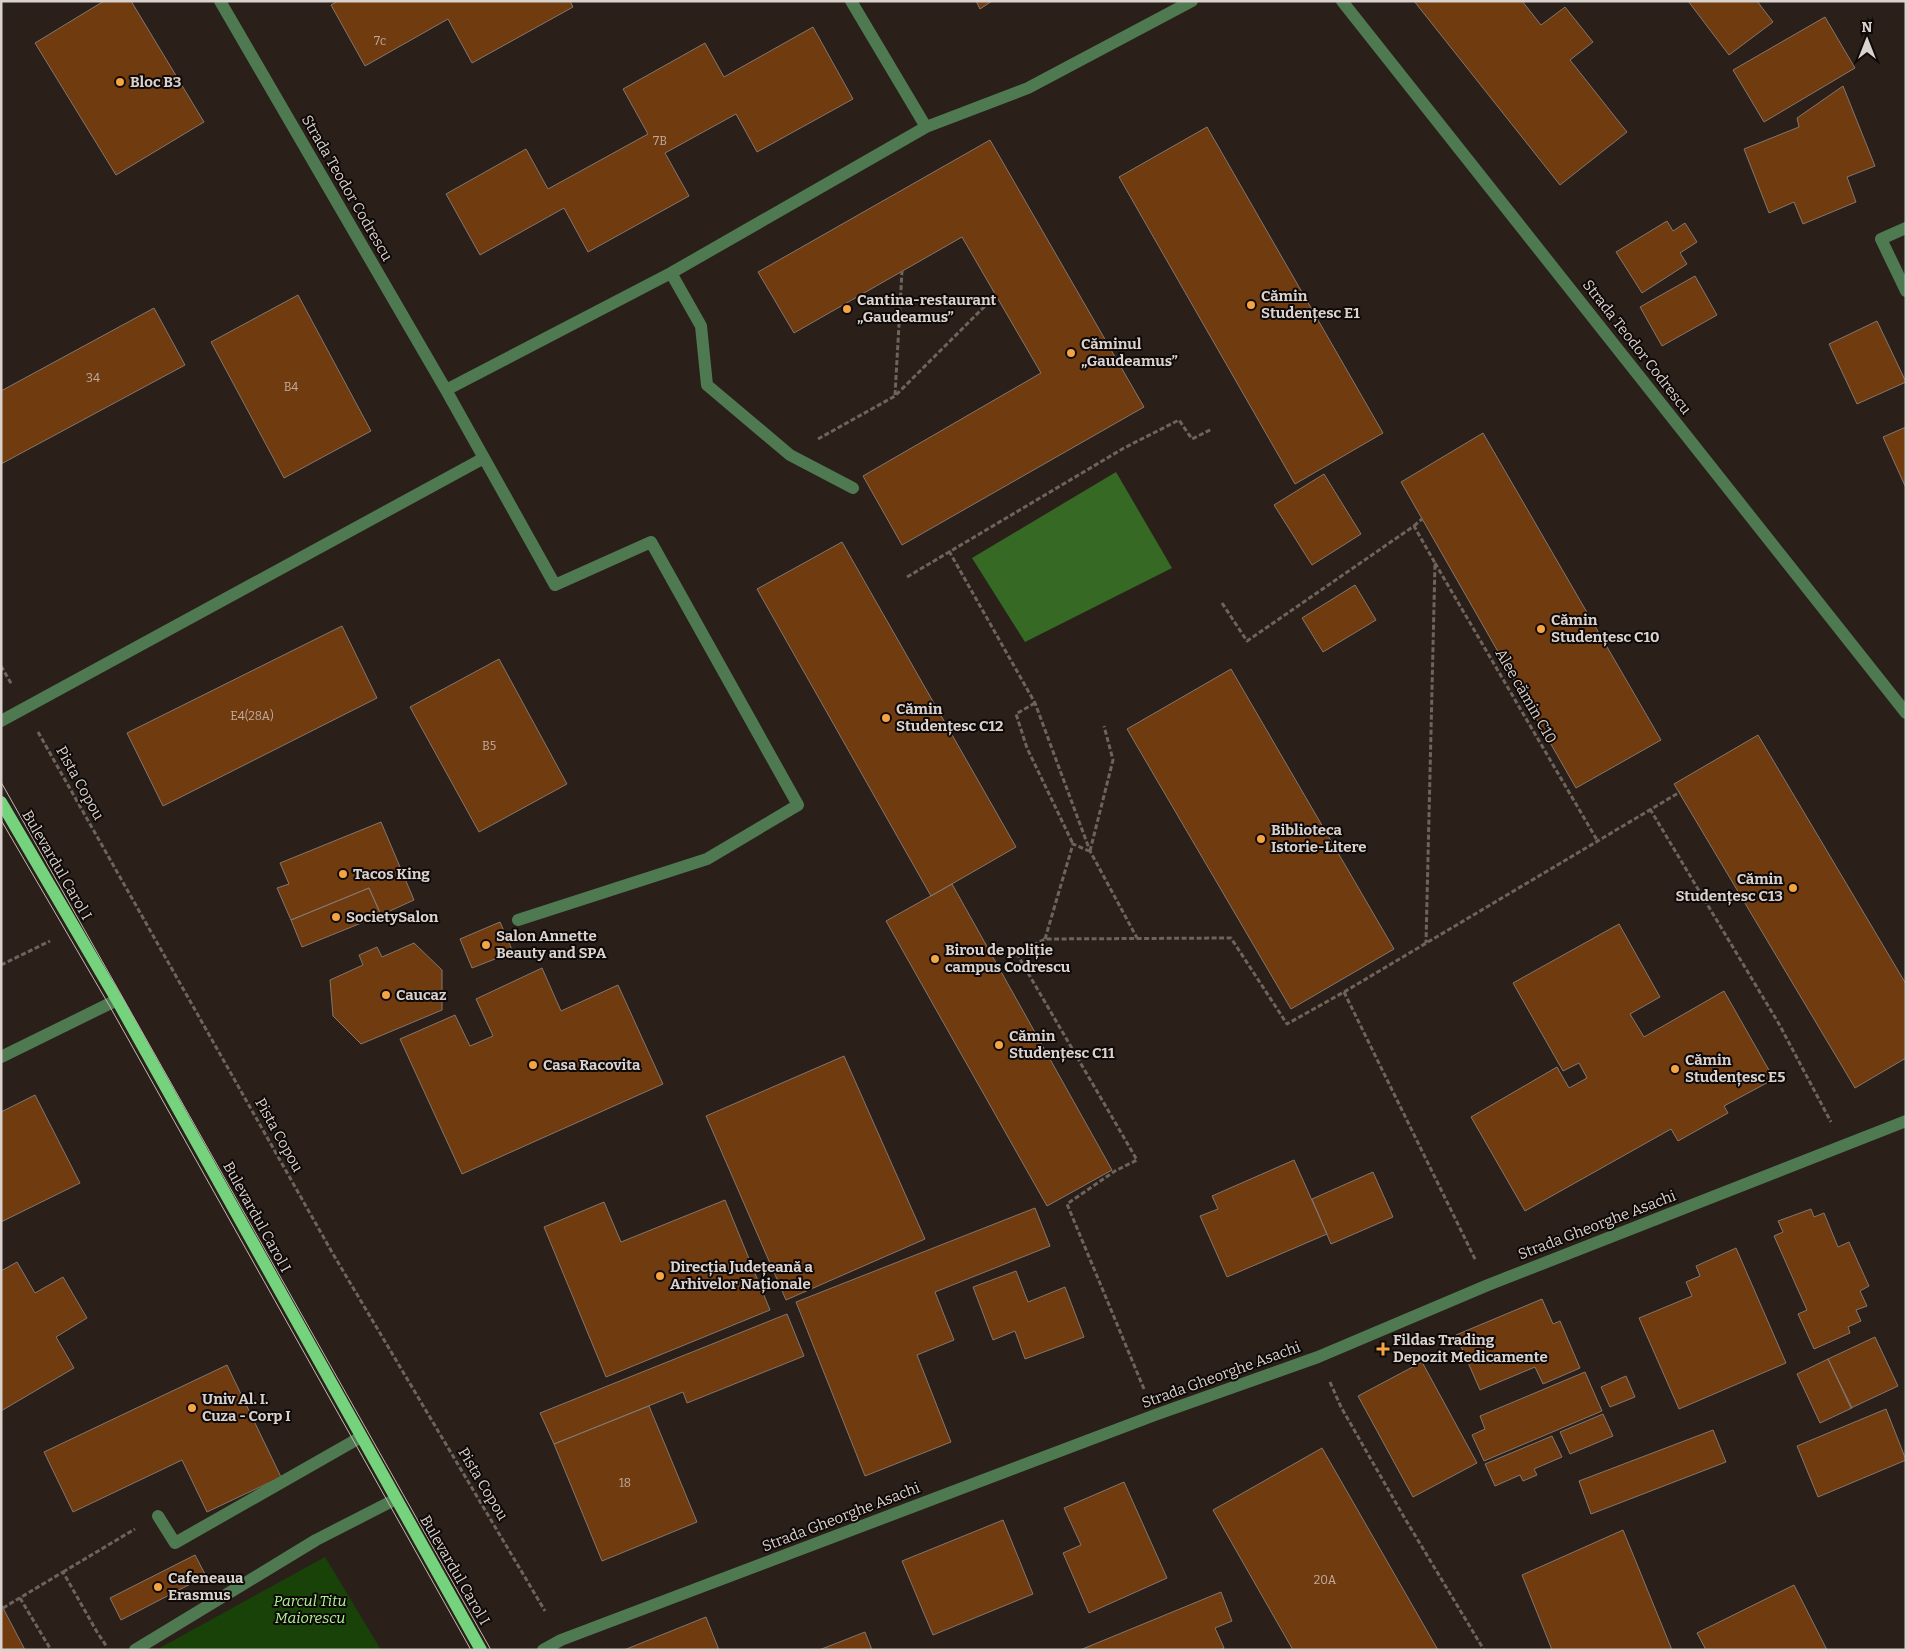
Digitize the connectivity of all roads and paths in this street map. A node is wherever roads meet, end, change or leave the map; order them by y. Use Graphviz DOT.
graph roads {
  1 [pos="220,1"];
  2 [pos="851,1"];
  3 [pos="1192,1"];
  4 [pos="1342,1"];
  5 [pos="926,127"];
  6 [pos="1906,228"];
  7 [pos="902,271"];
  8 [pos="671,273"];
  9 [pos="1906,291"];
  10 [pos="996,295"];
  11 [pos="446,390"];
  12 [pos="895,396"];
  13 [pos="1212,429"];
  14 [pos="790,456"];
  15 [pos="484,458"];
  16 [pos="853,488"];
  17 [pos="1422,519"];
  18 [pos="1414,526"];
  19 [pos="949,551"];
  20 [pos="1435,562"];
  21 [pos="907,577"];
  22 [pos="1222,603"];
  23 [pos="1,666"];
  24 [pos="1035,702"];
  25 [pos="24,707"];
  26 [pos="1906,713"];
  27 [pos="1,721"];
  28 [pos="1104,726"];
  29 [pos="1680,792"];
  30 [pos="1,802"];
  31 [pos="1650,809"];
  32 [pos="1597,840"];
  33 [pos="1073,844"];
  34 [pos="1090,851"];
  35 [pos="518,920"];
  36 [pos="75,928"];
  37 [pos="1136,938"];
  38 [pos="1045,940"];
  39 [pos="1426,943"];
  40 [pos="1,965"];
  41 [pos="1344,992"];
  42 [pos="117,1000"];
  43 [pos="1,1057"];
  44 [pos="1906,1121"];
  45 [pos="1844,1146"];
  46 [pos="1488,1285"];
  47 [pos="1341,1407"];
  48 [pos="1155,1415"];
  49 [pos="361,1437"];
  50 [pos="396,1499"];
  51 [pos="158,1516"];
  52 [pos="63,1572"];
  53 [pos="20,1598"];
  54 [pos="3,1608"];
  55 [pos="545,1611"];
  56 [pos="51,1650"];
  57 [pos="109,1650"];
  58 [pos="135,1650"];
  59 [pos="482,1650"];
  60 [pos="543,1650"];
  61 [pos="1484,1650"];
  1 -- 11 [label="street, Strada Teodor Codrescu"];
  2 -- 5 [label="street"];
  3 -- 5 [label="street"];
  4 -- 26 [label="street, Strada Teodor Codrescu"];
  5 -- 8 [label="street"];
  6 -- 9 [label="street"];
  7 -- 12 [label="path"];
  8 -- 11 [label="street"];
  8 -- 14 [label="street"];
  10 -- 12 [label="path"];
  11 -- 15 [label="street, Strada Teodor Codrescu"];
  12 -- 14 [label="path"];
  13 -- 19 [label="path"];
  14 -- 16 [label="street"];
  15 -- 25 [label="street"];
  15 -- 35 [label="street, Strada Teodor Codrescu"];
  17 -- 18 [label="path"];
  18 -- 20 [label="path, Alee cămin C10"];
  18 -- 22 [label="path"];
  19 -- 21 [label="path"];
  19 -- 24 [label="path"];
  20 -- 32 [label="path, Alee cămin C10"];
  20 -- 39 [label="path"];
  23 -- 25 [label="path, Pista Copou"];
  24 -- 33 [label="path"];
  24 -- 34 [label="path"];
  25 -- 27 [label="street"];
  25 -- 55 [label="path, Pista Copou"];
  28 -- 34 [label="path"];
  29 -- 31 [label="path"];
  30 -- 36 [label="main road, Bulevardul Carol I"];
  31 -- 32 [label="path"];
  31 -- 45 [label="path"];
  32 -- 39 [label="path"];
  33 -- 34 [label="path"];
  33 -- 38 [label="path"];
  34 -- 37 [label="path"];
  36 -- 40 [label="path"];
  36 -- 42 [label="main road, Bulevardul Carol I"];
  37 -- 38 [label="path"];
  37 -- 41 [label="path"];
  38 -- 48 [label="path"];
  39 -- 41 [label="path"];
  41 -- 46 [label="path"];
  42 -- 43 [label="street"];
  42 -- 49 [label="main road, Bulevardul Carol I"];
  44 -- 45 [label="street, Strada Gheorghe Asachi"];
  45 -- 46 [label="street, Strada Gheorghe Asachi"];
  46 -- 48 [label="street, Strada Gheorghe Asachi"];
  47 -- 61 [label="path"];
  48 -- 60 [label="street, Strada Gheorghe Asachi"];
  49 -- 50 [label="main road, Bulevardul Carol I"];
  49 -- 51 [label="street"];
  50 -- 58 [label="street"];
  50 -- 59 [label="main road, Bulevardul Carol I"];
  51 -- 52 [label="path"];
  52 -- 53 [label="path"];
  52 -- 57 [label="path"];
  53 -- 54 [label="path"];
  53 -- 56 [label="path"];
}
